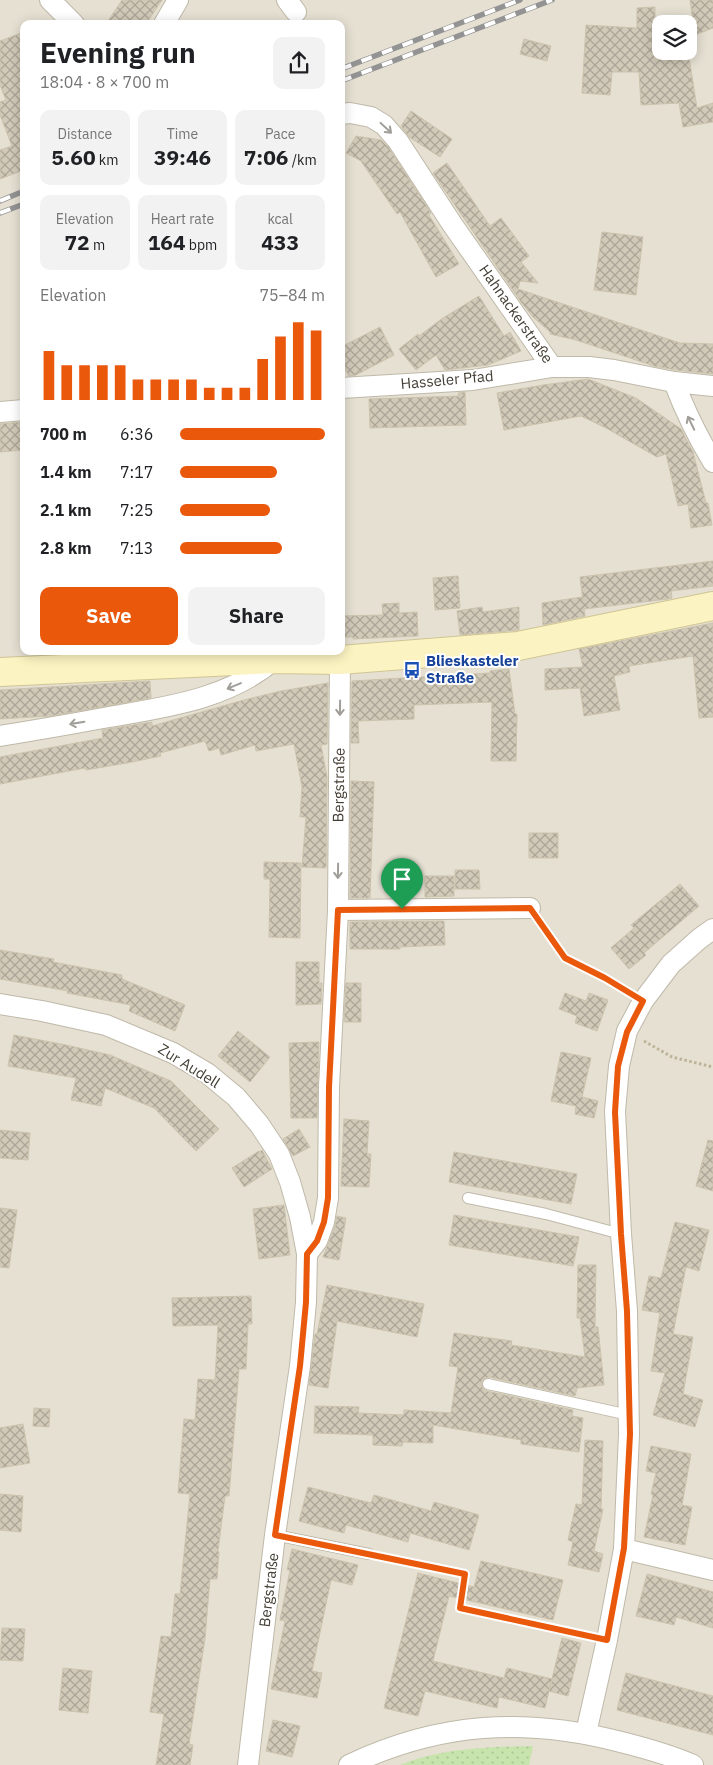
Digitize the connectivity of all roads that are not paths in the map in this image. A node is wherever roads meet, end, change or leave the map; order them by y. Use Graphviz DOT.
graph roads {
  1 [pos="50,0"];
  2 [pos="178,0"];
  3 [pos="70,20"];
  4 [pos="166,20"];
  5 [pos="345,114"];
  6 [pos="552,367"];
  7 [pos="674,382"];
  8 [pos="713,386"];
  9 [pos="345,388"];
  10 [pos="20,410"];
  11 [pos="0,412"];
  12 [pos="713,462"];
  13 [pos="713,606"];
  14 [pos="275,659"];
  15 [pos="340,660"];
  16 [pos="0,672"];
  17 [pos="0,736"];
  18 [pos="530,908"];
  19 [pos="338,910"];
  20 [pos="713,930"];
  21 [pos="0,1004"];
  22 [pos="468,1198"];
  23 [pos="621,1234"];
  24 [pos="307,1254"];
  25 [pos="488,1384"];
  26 [pos="629,1415"];
  27 [pos="275,1535"];
  28 [pos="624,1548"];
  29 [pos="369,1554"];
  30 [pos="713,1570"];
  31 [pos="586,1733"];
  32 [pos="248,1765"];
  33 [pos="350,1765"];
  34 [pos="693,1765"];
  1 -- 3 [label="street"];
  2 -- 4 [label="street"];
  5 -- 6 [label="street, Hahnackerstraße, one-way"];
  6 -- 7 [label="street, Hahnackerstraße"];
  6 -- 9 [label="street, Hasseler Pfad"];
  7 -- 8 [label="street, Hahnackerstraße"];
  12 -- 7 [label="street, one-way"];
  10 -- 11 [label="street"];
  13 -- 15 [label="main road"];
  14 -- 15 [label="main road"];
  14 -- 16 [label="main road"];
  14 -- 17 [label="street, one-way"];
  15 -- 19 [label="street, Bergstraße, one-way"];
  18 -- 19 [label="street"];
  19 -- 24 [label="street, Bergstraße"];
  20 -- 23 [label="street"];
  21 -- 24 [label="street, Zur Audell"];
  22 -- 23 [label="lane"];
  23 -- 26 [label="street"];
  24 -- 27 [label="street, Bergstraße"];
  25 -- 26 [label="lane"];
  26 -- 28 [label="street"];
  27 -- 29 [label="lane"];
  27 -- 32 [label="street, Bergstraße"];
  28 -- 30 [label="street"];
  28 -- 31 [label="street"];
  31 -- 33 [label="street"];
  31 -- 34 [label="street"];
}
